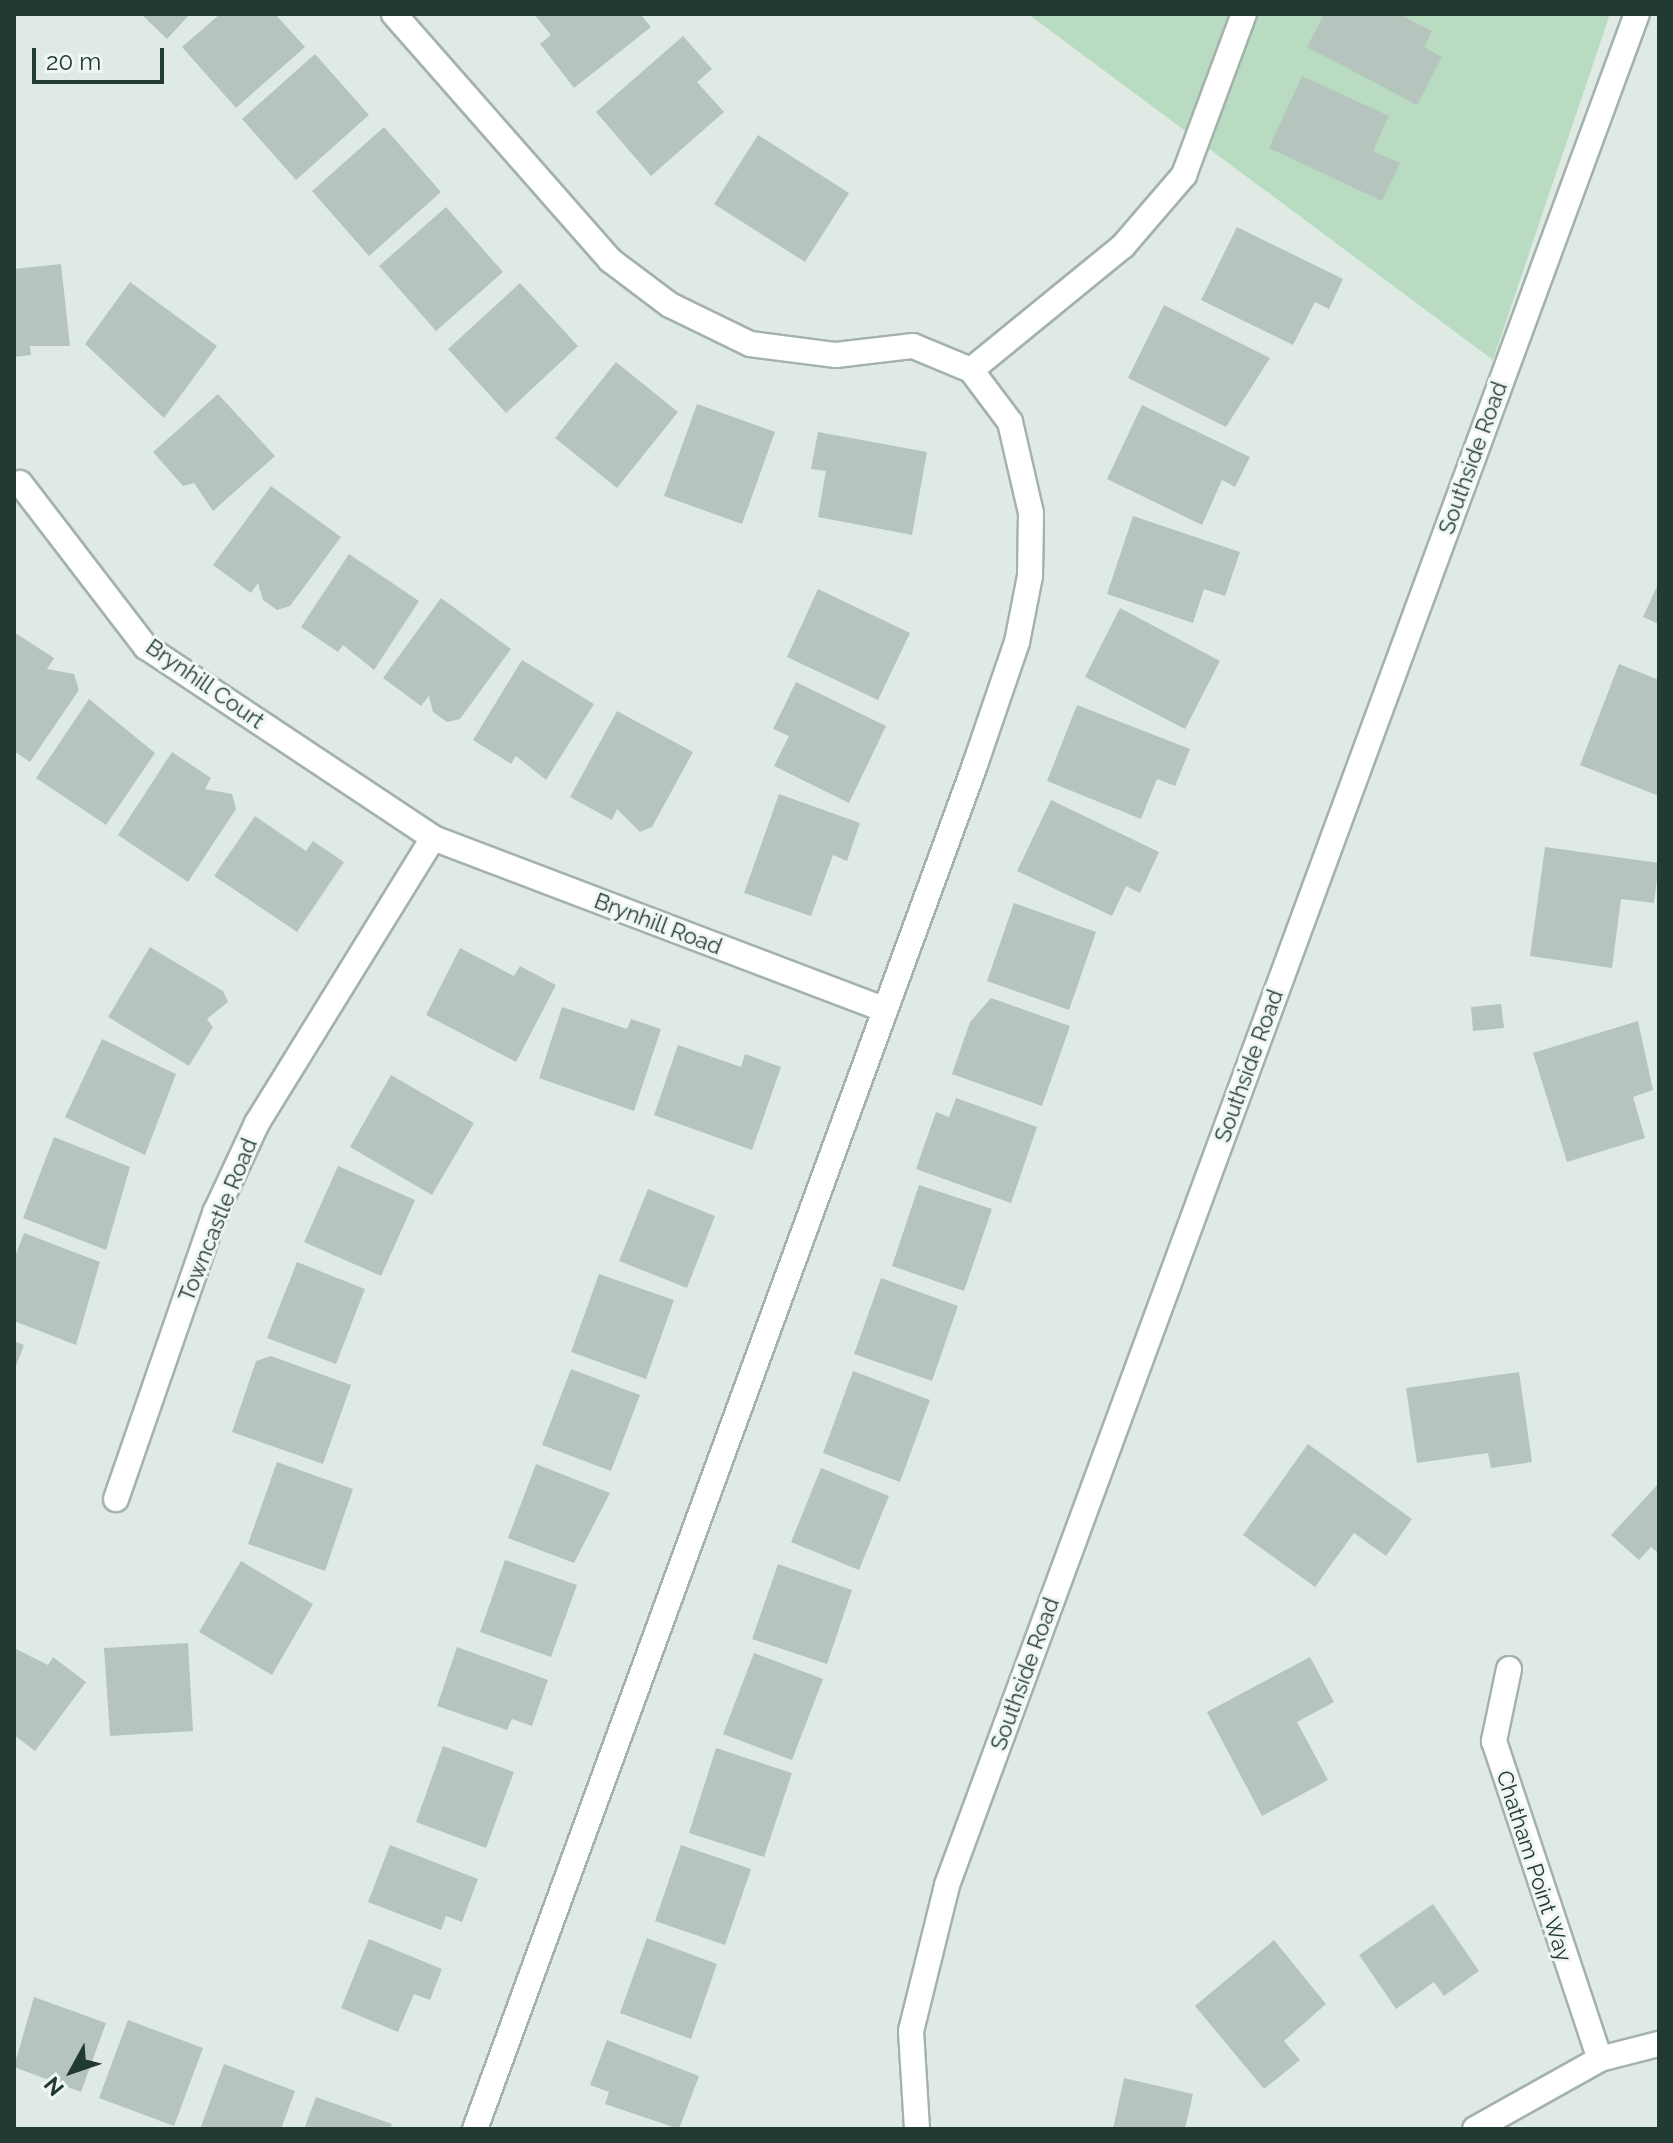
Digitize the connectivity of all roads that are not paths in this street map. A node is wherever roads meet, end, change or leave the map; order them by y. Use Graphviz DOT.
graph roads {
  1 [pos="394,14"];
  2 [pos="1244,14"];
  3 [pos="1637,14"];
  4 [pos="971,370"];
  5 [pos="20,483"];
  6 [pos="433,838"];
  7 [pos="882,1009"];
  8 [pos="116,1499"];
  9 [pos="1509,1669"];
  10 [pos="1659,2044"];
  11 [pos="1600,2059"];
  12 [pos="475,2129"];
  13 [pos="917,2129"];
  14 [pos="1475,2129"];
  1 -- 4 [label="street"];
  2 -- 4 [label="street"];
  3 -- 13 [label="street, Southside Road"];
  4 -- 7 [label="street"];
  5 -- 6 [label="street, Brynhill Court"];
  6 -- 7 [label="street, Brynhill Road"];
  6 -- 8 [label="street, Towncastle Road"];
  7 -- 12 [label="street"];
  9 -- 11 [label="street, Chatham Point Way"];
  10 -- 11 [label="street"];
  11 -- 14 [label="street"];
}
